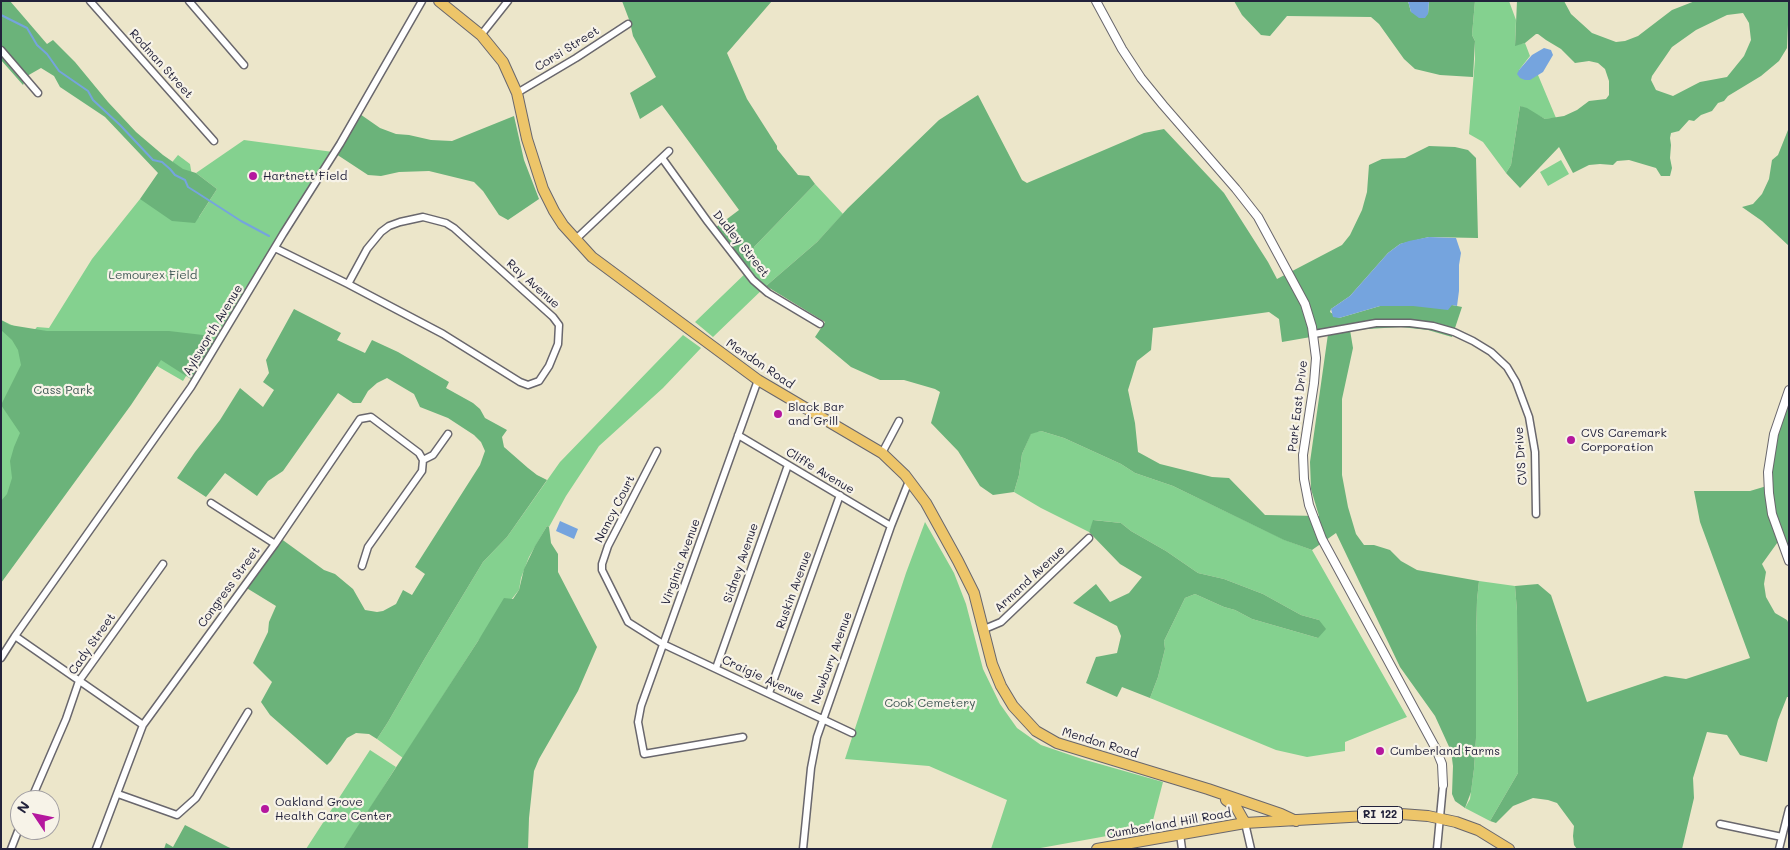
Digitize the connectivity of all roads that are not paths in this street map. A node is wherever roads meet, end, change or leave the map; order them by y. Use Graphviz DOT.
graph roads {
  1 [pos="90,1"];
  2 [pos="189,1"];
  3 [pos="422,1"];
  4 [pos="439,1"];
  5 [pos="508,1"];
  6 [pos="1096,1"];
  7 [pos="628,24"];
  8 [pos="481,35"];
  9 [pos="1,50"];
  10 [pos="244,65"];
  11 [pos="38,93"];
  12 [pos="517,93"];
  13 [pos="214,141"];
  14 [pos="670,151"];
  15 [pos="662,158"];
  16 [pos="576,239"];
  17 [pos="275,248"];
  18 [pos="348,284"];
  19 [pos="820,324"];
  20 [pos="1314,334"];
  21 [pos="758,380"];
  22 [pos="1789,390"];
  23 [pos="899,421"];
  24 [pos="448,434"];
  25 [pos="738,435"];
  26 [pos="657,451"];
  27 [pos="882,453"];
  28 [pos="423,460"];
  29 [pos="788,465"];
  30 [pos="910,480"];
  31 [pos="840,495"];
  32 [pos="210,503"];
  33 [pos="1536,514"];
  34 [pos="891,526"];
  35 [pos="1089,538"];
  36 [pos="275,544"];
  37 [pos="1789,561"];
  38 [pos="163,564"];
  39 [pos="362,566"];
  40 [pos="982,630"];
  41 [pos="15,636"];
  42 [pos="663,644"];
  43 [pos="1,658"];
  44 [pos="716,668"];
  45 [pos="79,681"];
  46 [pos="769,693"];
  47 [pos="248,712"];
  48 [pos="823,718"];
  49 [pos="144,726"];
  50 [pos="852,733"];
  51 [pos="743,737"];
  52 [pos="1443,785"];
  53 [pos="1208,789"];
  54 [pos="35,790"];
  55 [pos="118,794"];
  56 [pos="1242,801"];
  57 [pos="1789,809"];
  58 [pos="1440,818"];
  59 [pos="1296,821"];
  60 [pos="1247,823"];
  61 [pos="1720,824"];
  62 [pos="1180,834"];
  63 [pos="1782,838"];
  64 [pos="96,849"];
  65 [pos="802,849"];
  66 [pos="1097,849"];
  67 [pos="1182,849"];
  68 [pos="1250,849"];
  69 [pos="1437,849"];
  70 [pos="1509,849"];
  71 [pos="1779,849"];
  1 -- 13 [label="street, Rodman Street"];
  2 -- 10 [label="street"];
  3 -- 17 [label="street, Aylsworth Avenue"];
  4 -- 8 [label="main road, Mendon Road"];
  5 -- 8 [label="street"];
  6 -- 20 [label="street, Park East Drive"];
  7 -- 12 [label="street, Corsi Street"];
  8 -- 12 [label="main road, Mendon Road"];
  9 -- 11 [label="street"];
  12 -- 16 [label="main road, Mendon Road"];
  14 -- 15 [label="street"];
  15 -- 16 [label="street"];
  15 -- 19 [label="street, Dudley Street"];
  16 -- 21 [label="main road, Mendon Road"];
  17 -- 18 [label="street, Ray Avenue"];
  17 -- 41 [label="street, Aylsworth Avenue"];
  18 -- 18 [label="street, Ray Avenue"];
  20 -- 33 [label="street, CVS Drive"];
  20 -- 52 [label="street, Park East Drive"];
  21 -- 25 [label="street, Virginia Avenue"];
  21 -- 27 [label="main road, Mendon Road"];
  22 -- 37 [label="street"];
  23 -- 27 [label="street"];
  24 -- 28 [label="street"];
  25 -- 29 [label="street, Cliffe Avenue"];
  25 -- 42 [label="street, Virginia Avenue"];
  26 -- 42 [label="street, Nancy Court"];
  27 -- 30 [label="main road, Mendon Road"];
  28 -- 36 [label="street, Congress Street"];
  28 -- 39 [label="street"];
  29 -- 31 [label="street, Cliffe Avenue"];
  29 -- 44 [label="street, Sidney Avenue"];
  30 -- 34 [label="street, Newbury Avenue"];
  30 -- 40 [label="main road, Mendon Road"];
  31 -- 34 [label="street, Cliffe Avenue"];
  31 -- 46 [label="street, Ruskin Avenue"];
  32 -- 36 [label="street"];
  34 -- 48 [label="street, Newbury Avenue"];
  35 -- 40 [label="street, Armand Avenue"];
  36 -- 49 [label="street, Congress Street"];
  38 -- 45 [label="street, Cady Street"];
  40 -- 53 [label="main road, Mendon Road"];
  41 -- 43 [label="street, Aylsworth Avenue"];
  41 -- 45 [label="street"];
  42 -- 44 [label="street, Craigie Avenue"];
  42 -- 51 [label="street, Virginia Avenue"];
  44 -- 46 [label="street, Craigie Avenue"];
  45 -- 49 [label="street"];
  45 -- 54 [label="street, Cady Street"];
  46 -- 48 [label="street, Craigie Avenue"];
  47 -- 55 [label="street"];
  48 -- 50 [label="street, Craigie Avenue"];
  48 -- 65 [label="street, Newbury Avenue"];
  49 -- 55 [label="street, Congress Street"];
  52 -- 58 [label="street, Park East Drive"];
  53 -- 56 [label="main road, Mendon Road"];
  53 -- 60 [label="main road, Mendon Road"];
  55 -- 64 [label="street, Congress Street"];
  56 -- 59 [label="main road, Mendon Road"];
  56 -- 60 [label="main road"];
  57 -- 63 [label="street"];
  58 -- 59 [label="main road, RI 122"];
  58 -- 69 [label="street, Park East Drive"];
  58 -- 70 [label="main road, RI 122"];
  59 -- 60 [label="main road, RI 122"];
  60 -- 62 [label="main road, Cumberland Hill Road / RI 122"];
  60 -- 68 [label="street"];
  61 -- 63 [label="street"];
  62 -- 66 [label="main road, Cumberland Hill Road / RI 122"];
  62 -- 67 [label="street"];
  63 -- 71 [label="street"];
}
